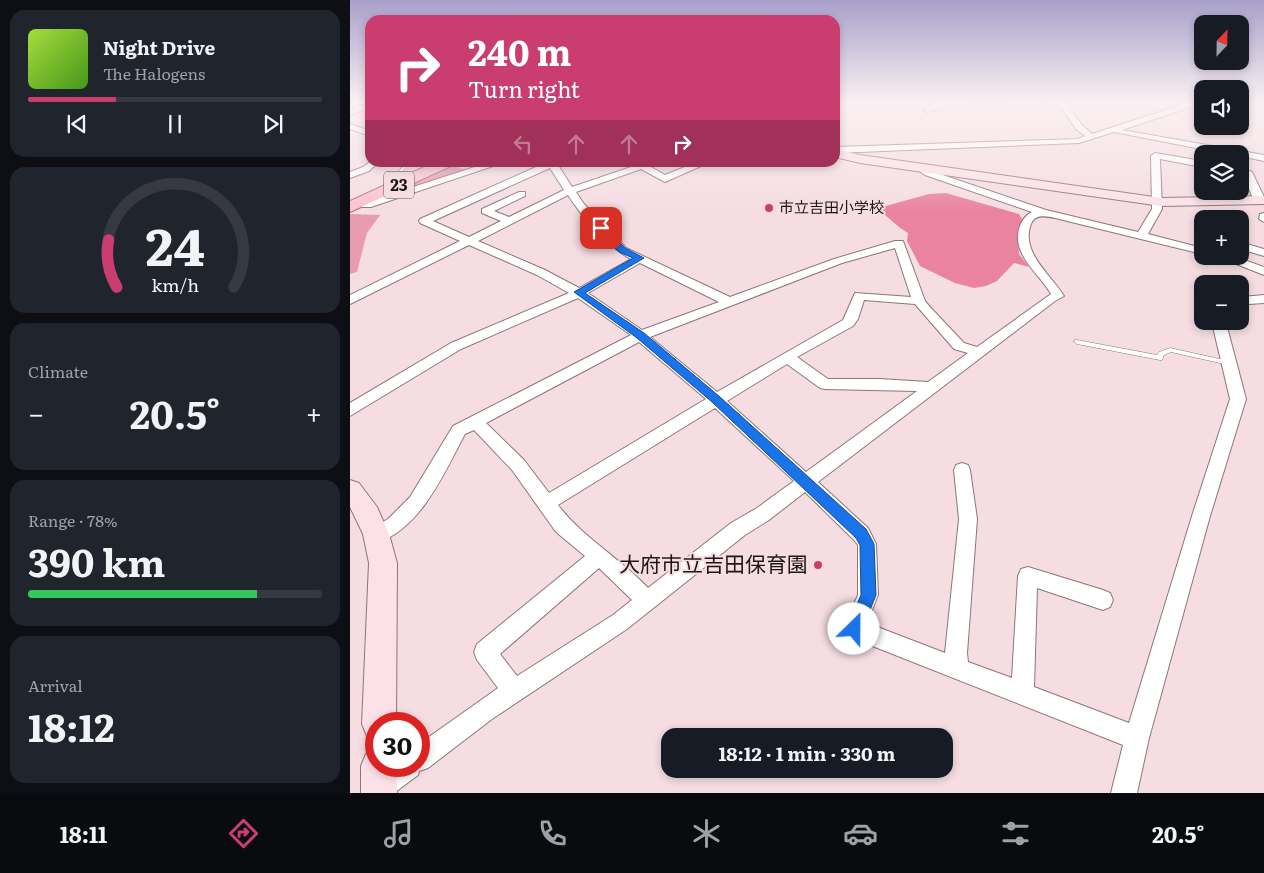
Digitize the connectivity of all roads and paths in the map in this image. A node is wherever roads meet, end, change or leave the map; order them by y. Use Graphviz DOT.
graph roads {
  1 [pos="1092,138"];
  2 [pos="1154,138"];
  3 [pos="840,151"];
  4 [pos="840,152"];
  5 [pos="1264,158"];
  6 [pos="350,162"];
  7 [pos="1194,163"];
  8 [pos="369,167"];
  9 [pos="405,167"];
  10 [pos="437,167"];
  11 [pos="485,167"];
  12 [pos="544,167"];
  13 [pos="553,167"];
  14 [pos="632,167"];
  15 [pos="641,167"];
  16 [pos="694,167"];
  17 [pos="921,168"];
  18 [pos="366,169"];
  19 [pos="350,175"];
  20 [pos="1249,177"];
  21 [pos="403,183"];
  22 [pos="569,191"];
  23 [pos="522,194"];
  24 [pos="1263,200"];
  25 [pos="1156,202"];
  26 [pos="355,205"];
  27 [pos="1042,212"];
  28 [pos="510,221"];
  29 [pos="1142,236"];
  30 [pos="469,242"];
  31 [pos="1249,248"];
  32 [pos="1194,249"];
  33 [pos="1264,253"];
  34 [pos="640,258"];
  35 [pos="1249,264"];
  36 [pos="1262,267"];
  37 [pos="579,292"];
  38 [pos="1264,299"];
  39 [pos="350,300"];
  40 [pos="1249,300"];
  41 [pos="919,301"];
  42 [pos="730,302"];
  43 [pos="1221,330"];
  44 [pos="640,336"];
  45 [pos="1077,342"];
  46 [pos="980,352"];
  47 [pos="787,357"];
  48 [pos="1229,363"];
  49 [pos="928,389"];
  50 [pos="716,400"];
  51 [pos="350,410"];
  52 [pos="475,421"];
  53 [pos="962,470"];
  54 [pos="805,481"];
  55 [pos="350,490"];
  56 [pos="547,503"];
  57 [pos="377,535"];
  58 [pos="598,557"];
  59 [pos="646,600"];
  60 [pos="1103,600"];
  61 [pos="958,669"];
  62 [pos="514,692"];
  63 [pos="1022,693"];
  64 [pos="379,712"];
  65 [pos="1137,738"];
  66 [pos="430,751"];
  67 [pos="1124,793"];
  1 -- 3 [label="street"];
  2 -- 5 [label="street"];
  4 -- 17 [label="street"];
  6 -- 18 [label="street"];
  7 -- 25 [label="street"];
  8 -- 18 [label="street"];
  9 -- 21 [label="lane"];
  10 -- 21 [label="main road, 23"];
  11 -- 26 [label="street"];
  12 -- 30 [label="street"];
  13 -- 22 [label="street"];
  14 -- 22 [label="street"];
  15 -- 16 [label="street"];
  17 -- 25 [label="street"];
  17 -- 27 [label="street"];
  18 -- 19 [label="street"];
  20 -- 24 [label="street"];
  21 -- 26 [label="main road, 23"];
  22 -- 28 [label="street"];
  22 -- 34 [label="street"];
  23 -- 28 [label="street"];
  24 -- 25 [label="street"];
  25 -- 29 [label="street"];
  27 -- 29 [label="street"];
  27 -- 46 [label="street"];
  28 -- 30 [label="street"];
  29 -- 32 [label="street"];
  30 -- 37 [label="street"];
  30 -- 39 [label="street"];
  31 -- 33 [label="street"];
  34 -- 37 [label="street"];
  34 -- 42 [label="street"];
  35 -- 36 [label="street"];
  37 -- 44 [label="street"];
  37 -- 51 [label="street"];
  38 -- 40 [label="street"];
  41 -- 42 [label="street"];
  41 -- 46 [label="street"];
  41 -- 47 [label="street"];
  42 -- 44 [label="street"];
  43 -- 48 [label="street"];
  44 -- 50 [label="street"];
  44 -- 52 [label="street"];
  45 -- 48 [label="lane"];
  46 -- 49 [label="street"];
  47 -- 49 [label="street"];
  47 -- 50 [label="street"];
  48 -- 65 [label="street"];
  49 -- 54 [label="street"];
  50 -- 54 [label="street"];
  50 -- 56 [label="street"];
  52 -- 56 [label="street"];
  52 -- 57 [label="street"];
  53 -- 61 [label="street"];
  54 -- 59 [label="street"];
  54 -- 61 [label="street"];
  55 -- 57 [label="street"];
  56 -- 58 [label="street"];
  57 -- 64 [label="street"];
  58 -- 59 [label="street"];
  58 -- 62 [label="street"];
  59 -- 62 [label="street"];
  60 -- 63 [label="street"];
  61 -- 63 [label="street"];
  62 -- 66 [label="street"];
  63 -- 65 [label="street"];
  65 -- 67 [label="street"];
}
